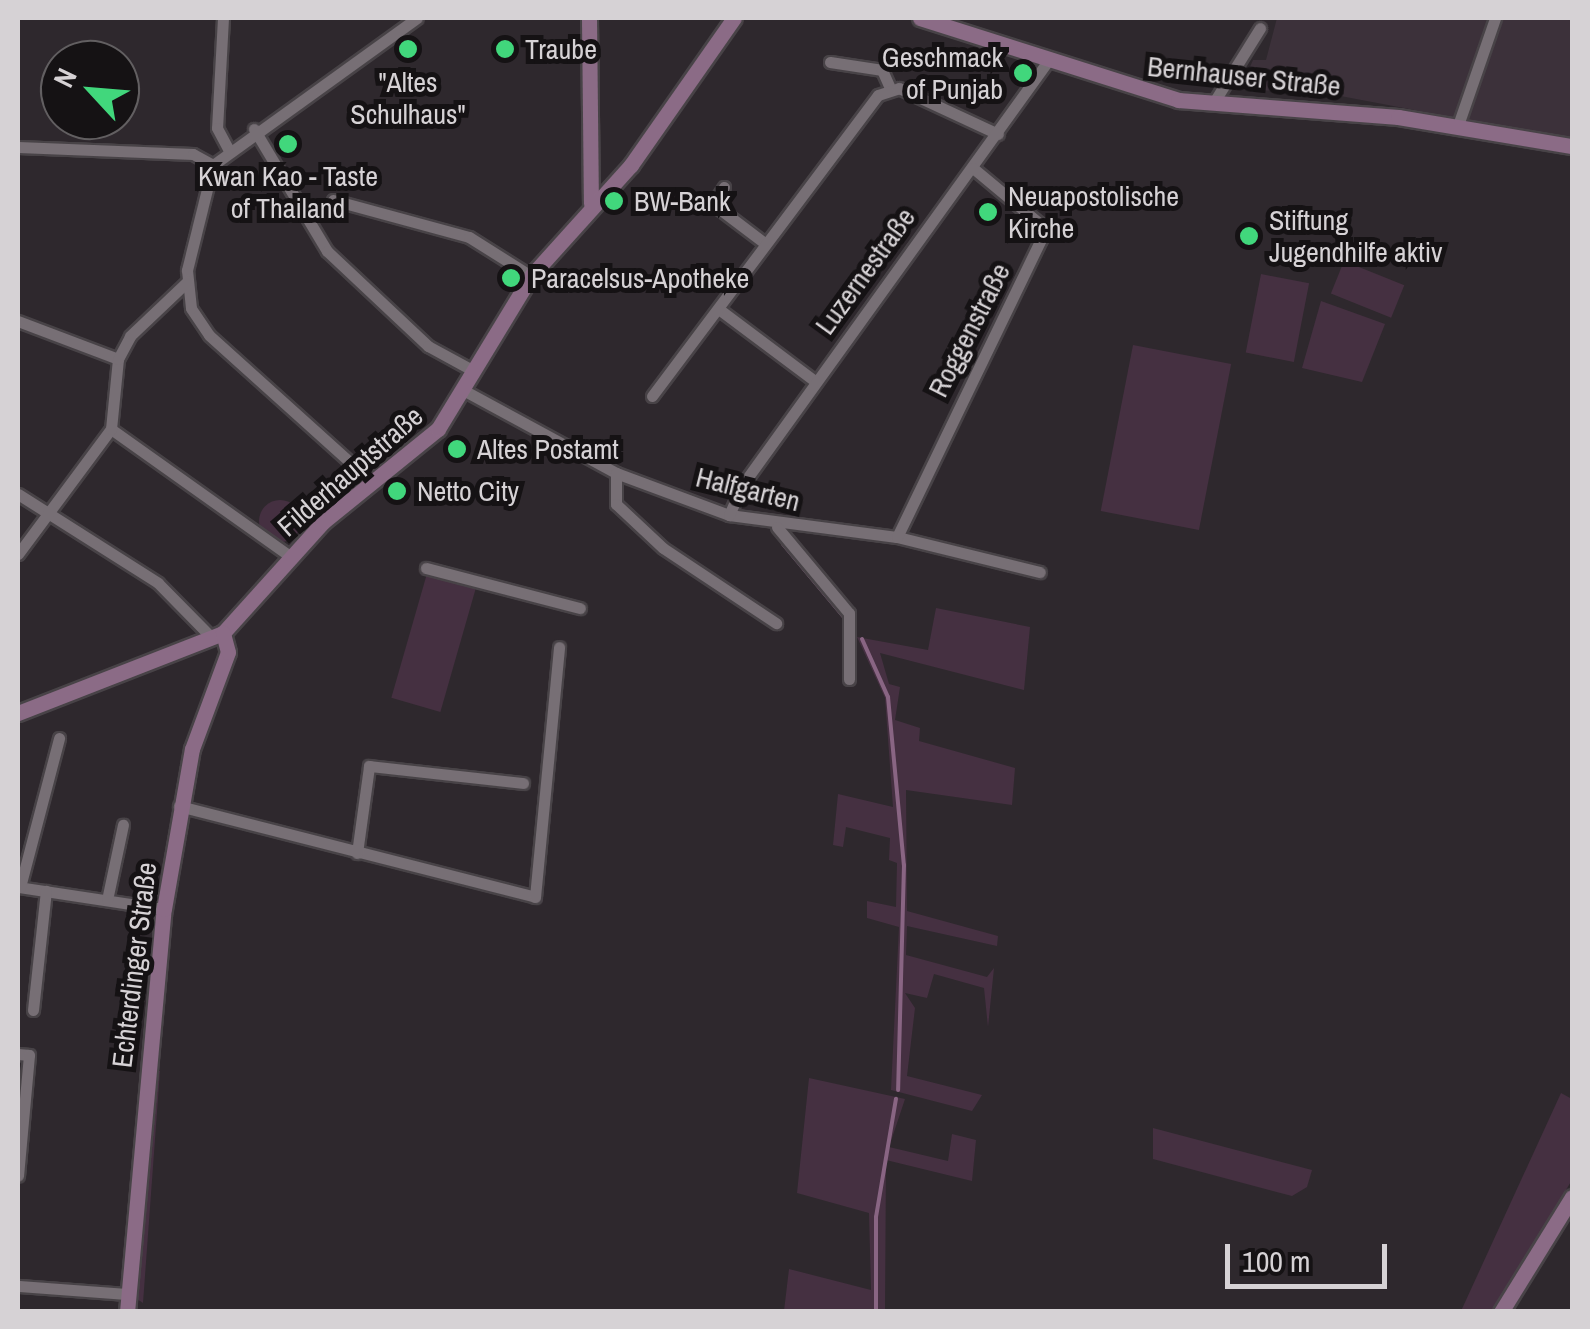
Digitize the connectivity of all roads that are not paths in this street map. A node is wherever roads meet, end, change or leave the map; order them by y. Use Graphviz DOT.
graph roads {
  1 [pos="223,18"];
  2 [pos="417,18"];
  3 [pos="590,18"];
  4 [pos="734,18"];
  5 [pos="920,18"];
  6 [pos="1495,18"];
  7 [pos="1260,28"];
  8 [pos="1048,61"];
  9 [pos="830,62"];
  10 [pos="890,88"];
  11 [pos="1214,102"];
  12 [pos="1456,128"];
  13 [pos="254,129"];
  14 [pos="998,134"];
  15 [pos="1572,146"];
  16 [pos="18,147"];
  17 [pos="228,149"];
  18 [pos="213,166"];
  19 [pos="972,168"];
  20 [pos="596,171"];
  21 [pos="620,177"];
  22 [pos="724,188"];
  23 [pos="333,200"];
  24 [pos="591,203"];
  25 [pos="762,241"];
  26 [pos="530,276"];
  27 [pos="187,282"];
  28 [pos="720,310"];
  29 [pos="18,321"];
  30 [pos="118,359"];
  31 [pos="474,371"];
  32 [pos="815,381"];
  33 [pos="464,391"];
  34 [pos="652,396"];
  35 [pos="111,429"];
  36 [pos="616,474"];
  37 [pos="372,482"];
  38 [pos="18,494"];
  39 [pos="51,509"];
  40 [pos="729,515"];
  41 [pos="777,527"];
  42 [pos="897,536"];
  43 [pos="18,554"];
  44 [pos="290,556"];
  45 [pos="426,568"];
  46 [pos="1040,572"];
  47 [pos="580,608"];
  48 [pos="776,623"];
  49 [pos="218,636"];
  50 [pos="559,647"];
  51 [pos="849,679"];
  52 [pos="18,713"];
  53 [pos="58,738"];
  54 [pos="523,783"];
  55 [pos="179,806"];
  56 [pos="123,825"];
  57 [pos="357,853"];
  58 [pos="19,887"];
  59 [pos="46,890"];
  60 [pos="107,900"];
  61 [pos="164,909"];
  62 [pos="33,1010"];
  63 [pos="23,1054"];
  64 [pos="18,1176"];
  65 [pos="1572,1196"];
  66 [pos="18,1286"];
  67 [pos="128,1294"];
  68 [pos="127,1312"];
  69 [pos="1501,1312"];
  1 -- 17 [label="street"];
  2 -- 13 [label="street"];
  3 -- 20 [label="main road"];
  4 -- 21 [label="main road, Filderhauptstraße"];
  5 -- 8 [label="main road, Bernhauser Straße"];
  6 -- 12 [label="street"];
  7 -- 11 [label="street"];
  8 -- 11 [label="main road, Bernhauser Straße"];
  8 -- 14 [label="street, Luzernestraße"];
  9 -- 10 [label="street"];
  10 -- 14 [label="street"];
  10 -- 25 [label="street"];
  11 -- 12 [label="main road, Bernhauser Straße"];
  12 -- 15 [label="main road, Bernhauser Straße"];
  13 -- 17 [label="street"];
  13 -- 31 [label="street"];
  14 -- 19 [label="street, Luzernestraße"];
  16 -- 18 [label="street"];
  17 -- 18 [label="street"];
  18 -- 27 [label="street"];
  19 -- 32 [label="street, Luzernestraße"];
  19 -- 42 [label="street, Roggenstraße"];
  20 -- 21 [label="main road"];
  20 -- 24 [label="main road"];
  21 -- 24 [label="main road, Filderhauptstraße"];
  22 -- 25 [label="street"];
  23 -- 26 [label="street"];
  24 -- 26 [label="main road, Filderhauptstraße"];
  25 -- 28 [label="street"];
  26 -- 31 [label="main road, Filderhauptstraße"];
  27 -- 30 [label="street"];
  27 -- 37 [label="street"];
  28 -- 32 [label="street"];
  28 -- 34 [label="street"];
  29 -- 30 [label="street"];
  30 -- 35 [label="street"];
  31 -- 33 [label="main road, Filderhauptstraße"];
  32 -- 40 [label="street, Luzernestraße"];
  33 -- 36 [label="street, Halfgarten"];
  33 -- 37 [label="main road, Filderhauptstraße"];
  35 -- 39 [label="street"];
  35 -- 44 [label="street"];
  36 -- 40 [label="street, Halfgarten"];
  36 -- 48 [label="street"];
  37 -- 44 [label="main road, Filderhauptstraße"];
  38 -- 39 [label="street"];
  39 -- 43 [label="street"];
  39 -- 49 [label="street"];
  40 -- 41 [label="street, Halfgarten"];
  41 -- 42 [label="street, Halfgarten"];
  41 -- 51 [label="street"];
  42 -- 46 [label="street, Halfgarten"];
  44 -- 49 [label="main road, Filderhauptstraße"];
  45 -- 47 [label="street"];
  49 -- 52 [label="main road, Filderhauptstraße"];
  49 -- 55 [label="main road, Echterdinger Straße"];
  50 -- 57 [label="street"];
  53 -- 58 [label="street"];
  54 -- 57 [label="street"];
  55 -- 57 [label="street"];
  55 -- 61 [label="main road, Echterdinger Straße"];
  56 -- 60 [label="street"];
  58 -- 59 [label="street"];
  59 -- 60 [label="street"];
  59 -- 62 [label="street"];
  60 -- 61 [label="street"];
  61 -- 67 [label="main road, Echterdinger Straße"];
  63 -- 64 [label="street"];
  65 -- 69 [label="main road"];
  66 -- 67 [label="street"];
  67 -- 68 [label="main road, Echterdinger Straße"];
}
